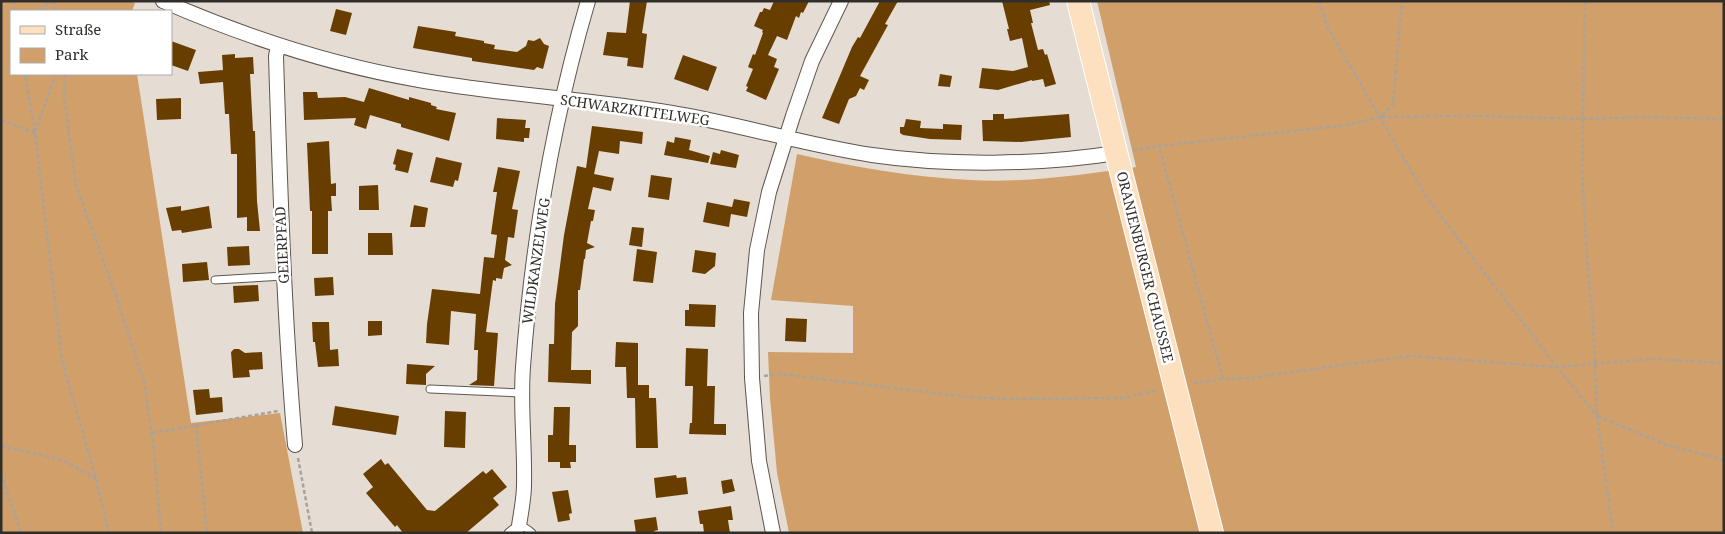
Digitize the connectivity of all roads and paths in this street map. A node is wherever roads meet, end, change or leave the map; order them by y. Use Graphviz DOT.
graph roads {
  1 [pos="51,1"];
  2 [pos="163,1"];
  3 [pos="588,1"];
  4 [pos="841,1"];
  5 [pos="1078,1"];
  6 [pos="1319,1"];
  7 [pos="1402,1"];
  8 [pos="1585,1"];
  9 [pos="41,10"];
  10 [pos="278,46"];
  11 [pos="25,75"];
  12 [pos="56,75"];
  13 [pos="65,75"];
  14 [pos="563,99"];
  15 [pos="1381,117"];
  16 [pos="1583,119"];
  17 [pos="1724,119"];
  18 [pos="1,120"];
  19 [pos="35,133"];
  20 [pos="786,137"];
  21 [pos="1158,146"];
  22 [pos="1116,153"];
  23 [pos="284,276"];
  24 [pos="215,280"];
  25 [pos="1724,363"];
  26 [pos="1595,364"];
  27 [pos="1557,367"];
  28 [pos="752,378"];
  29 [pos="1223,379"];
  30 [pos="1174,386"];
  31 [pos="430,389"];
  32 [pos="522,393"];
  33 [pos="292,409"];
  34 [pos="1596,416"];
  35 [pos="196,424"];
  36 [pos="152,433"];
  37 [pos="295,445"];
  38 [pos="1,446"];
  39 [pos="1724,460"];
  40 [pos="1,473"];
  41 [pos="96,478"];
  42 [pos="514,529"];
  43 [pos="21,533"];
  44 [pos="109,533"];
  45 [pos="161,533"];
  46 [pos="207,533"];
  47 [pos="312,533"];
  48 [pos="532,533"];
  49 [pos="773,533"];
  50 [pos="1212,533"];
  51 [pos="1613,533"];
  1 -- 9 [label="path"];
  2 -- 10 [label="street, SCHWARZKITTELWEG"];
  3 -- 14 [label="street, WILDKANZELWEG"];
  4 -- 20 [label="street"];
  5 -- 22 [label="main road, ORANIENBURGER CHAUSSEE"];
  6 -- 15 [label="path"];
  7 -- 15 [label="path"];
  8 -- 16 [label="path"];
  10 -- 14 [label="street, SCHWARZKITTELWEG"];
  10 -- 23 [label="street, GEIERPFAD"];
  11 -- 19 [label="path"];
  12 -- 19 [label="path"];
  13 -- 36 [label="path"];
  14 -- 20 [label="street, SCHWARZKITTELWEG"];
  14 -- 32 [label="street, WILDKANZELWEG"];
  15 -- 16 [label="path"];
  15 -- 21 [label="path"];
  15 -- 27 [label="path"];
  16 -- 17 [label="path"];
  16 -- 26 [label="path"];
  18 -- 19 [label="path"];
  19 -- 41 [label="path"];
  20 -- 22 [label="street, SCHWARZKITTELWEG"];
  20 -- 28 [label="street"];
  21 -- 22 [label="path"];
  21 -- 29 [label="path"];
  22 -- 30 [label="main road, ORANIENBURGER CHAUSSEE"];
  23 -- 24 [label="lane"];
  23 -- 33 [label="street, GEIERPFAD"];
  25 -- 26 [label="path"];
  26 -- 27 [label="path"];
  26 -- 34 [label="path"];
  27 -- 29 [label="path"];
  27 -- 34 [label="path"];
  28 -- 30 [label="path"];
  28 -- 49 [label="street"];
  29 -- 30 [label="path"];
  30 -- 50 [label="main road, ORANIENBURGER CHAUSSEE"];
  31 -- 32 [label="lane"];
  32 -- 42 [label="street, WILDKANZELWEG"];
  33 -- 35 [label="path"];
  33 -- 37 [label="street, GEIERPFAD"];
  34 -- 39 [label="path"];
  34 -- 51 [label="path"];
  35 -- 36 [label="path"];
  35 -- 46 [label="path"];
  36 -- 45 [label="path"];
  37 -- 47 [label="path"];
  38 -- 41 [label="path"];
  40 -- 43 [label="path"];
  41 -- 44 [label="path"];
  42 -- 48 [label="lane"];
}
